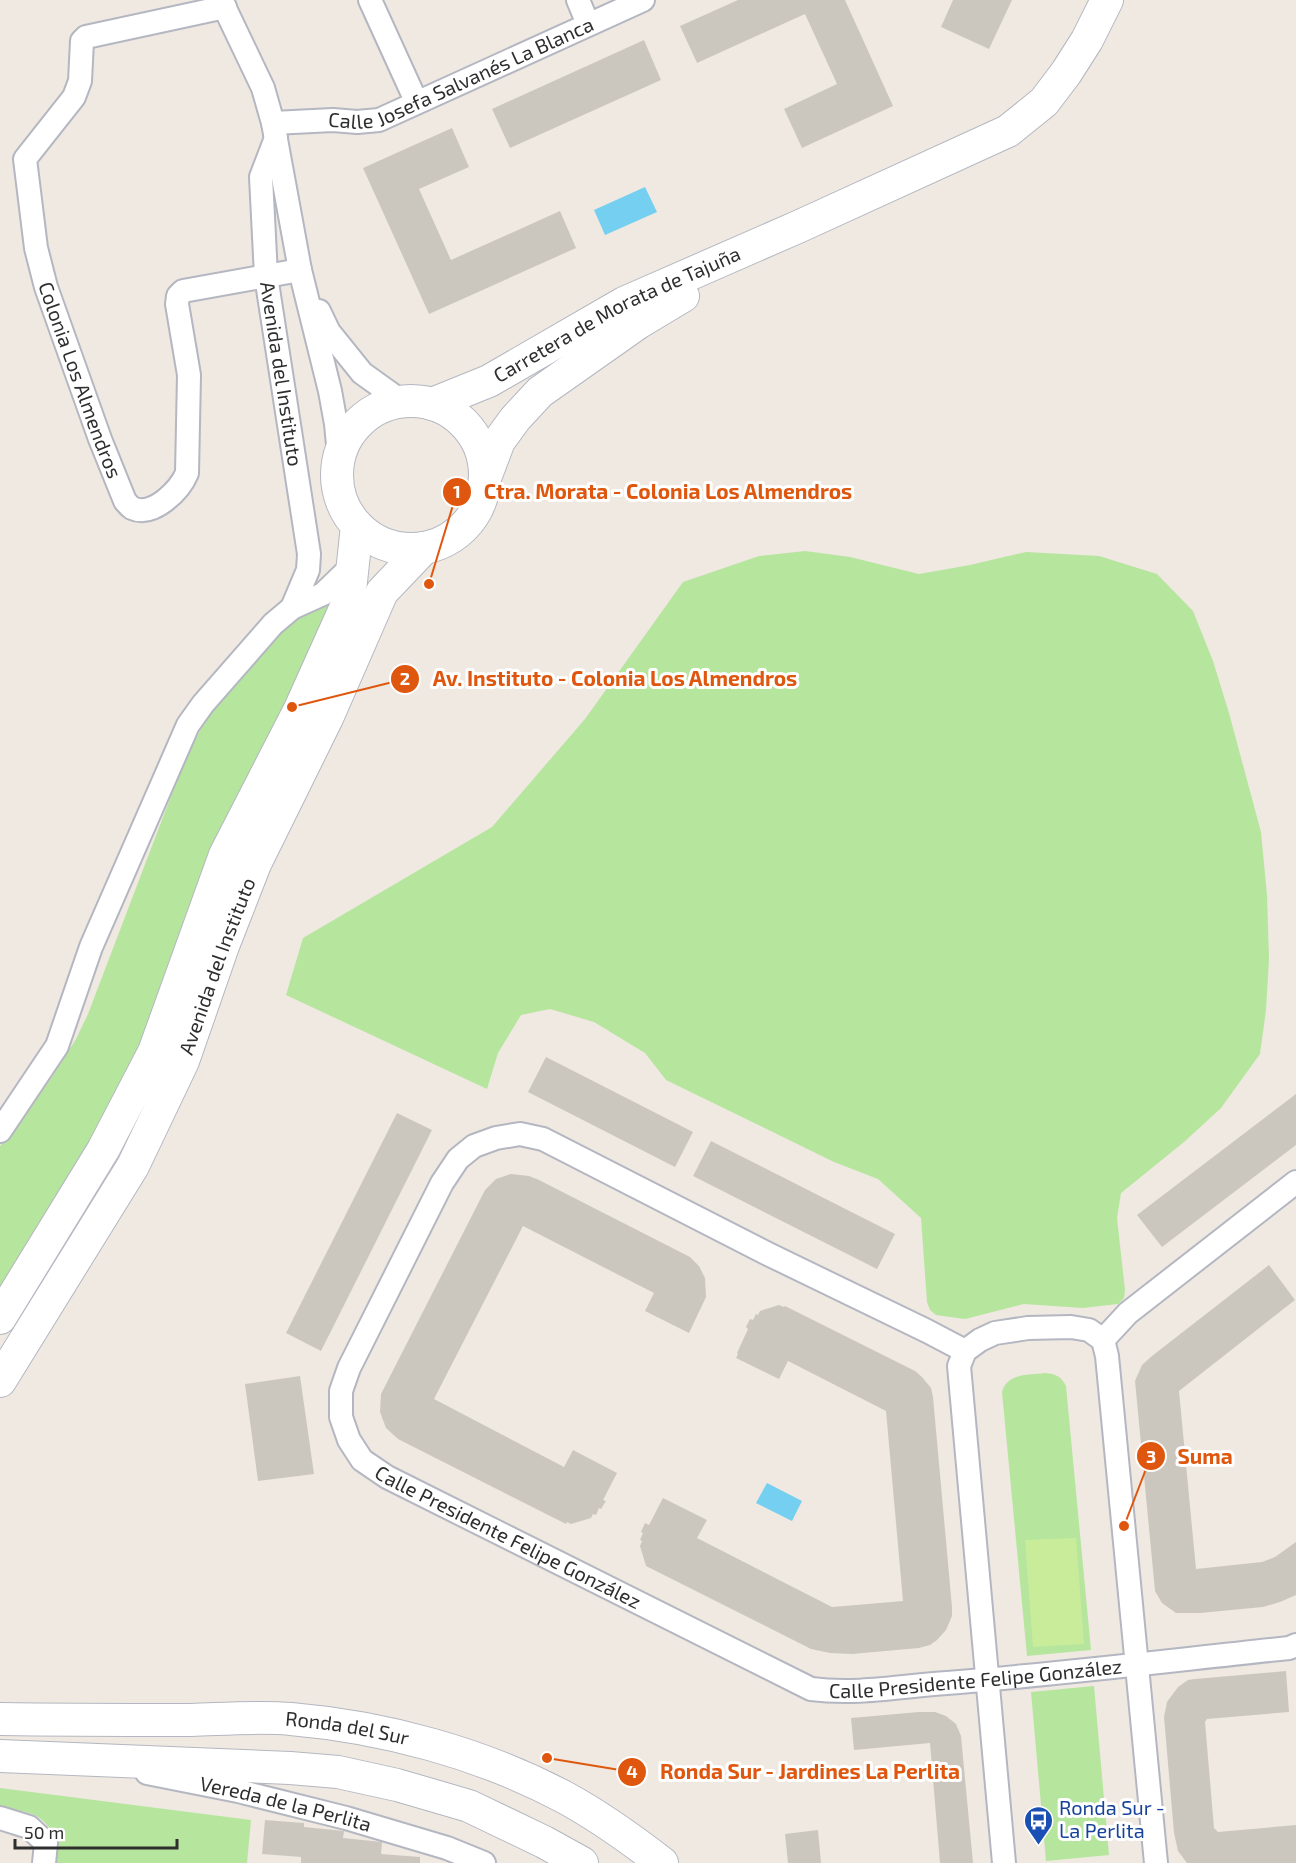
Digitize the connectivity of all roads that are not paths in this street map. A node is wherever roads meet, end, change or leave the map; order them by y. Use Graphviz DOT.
graph roads {
  1 [pos="370,0"];
  2 [pos="578,0"];
  3 [pos="643,0"];
  4 [pos="1107,0"];
  5 [pos="223,4"];
  6 [pos="588,24"];
  7 [pos="416,102"];
  8 [pos="274,130"];
  9 [pos="800,226"];
  10 [pos="300,270"];
  11 [pos="266,276"];
  12 [pos="401,401"];
  13 [pos="432,404"];
  14 [pos="339,455"];
  15 [pos="485,478"];
  16 [pos="357,526"];
  17 [pos="424,548"];
  18 [pos="352,566"];
  19 [pos="292,608"];
  20 [pos="0,1131"];
  21 [pos="1296,1182"];
  22 [pos="0,1318"];
  23 [pos="1103,1340"];
  24 [pos="965,1351"];
  25 [pos="0,1381"];
  26 [pos="1296,1645"];
  27 [pos="1138,1664"];
  28 [pos="987,1680"];
  29 [pos="0,1719"];
  30 [pos="0,1756"];
  31 [pos="84,1760"];
  32 [pos="0,1818"];
  33 [pos="44,1863"];
  34 [pos="484,1863"];
  35 [pos="582,1863"];
  36 [pos="662,1863"];
  37 [pos="1004,1863"];
  38 [pos="1156,1863"];
  1 -- 7 [label="street"];
  2 -- 6 [label="street"];
  3 -- 6 [label="street, Calle Josefa Salvanés La Blanca"];
  4 -- 9 [label="main road, Carretera de Morata de Tajuña"];
  5 -- 8 [label="street, Avenida del Instituto"];
  5 -- 11 [label="street, Colonia Los Almendros"];
  6 -- 7 [label="street, Calle Josefa Salvanés La Blanca"];
  7 -- 8 [label="street, Calle Josefa Salvanés La Blanca"];
  8 -- 10 [label="street, Avenida del Instituto"];
  8 -- 11 [label="street, Avenida del Instituto"];
  9 -- 13 [label="main road, Carretera de Morata de Tajuña"];
  9 -- 15 [label="main road, Carretera de Morata de Tajuña"];
  10 -- 11 [label="street, Colonia Los Almendros"];
  10 -- 12 [label="street, Avenida del Instituto"];
  10 -- 14 [label="street, Avenida del Instituto"];
  11 -- 19 [label="street, Avenida del Instituto"];
  12 -- 13 [label="main road"];
  12 -- 14 [label="main road"];
  13 -- 15 [label="main road"];
  14 -- 16 [label="main road"];
  15 -- 17 [label="main road"];
  16 -- 17 [label="main road"];
  16 -- 18 [label="main road, Avenida del Instituto"];
  17 -- 25 [label="main road, Avenida del Instituto"];
  18 -- 19 [label="street, Avenida del Instituto"];
  18 -- 22 [label="main road, Avenida del Instituto"];
  19 -- 20 [label="street, Avenida del Instituto"];
  21 -- 23 [label="street"];
  23 -- 24 [label="street"];
  23 -- 27 [label="street"];
  24 -- 28 [label="street"];
  24 -- 28 [label="street, Calle Presidente Felipe González"];
  26 -- 27 [label="street, Calle Presidente Felipe González"];
  27 -- 28 [label="street, Calle Presidente Felipe González"];
  27 -- 38 [label="street"];
  28 -- 37 [label="street"];
  29 -- 36 [label="main road, Ronda del Sur"];
  30 -- 31 [label="main road"];
  31 -- 34 [label="street, Vereda de la Perlita"];
  31 -- 35 [label="main road"];
  32 -- 33 [label="street"];
}
